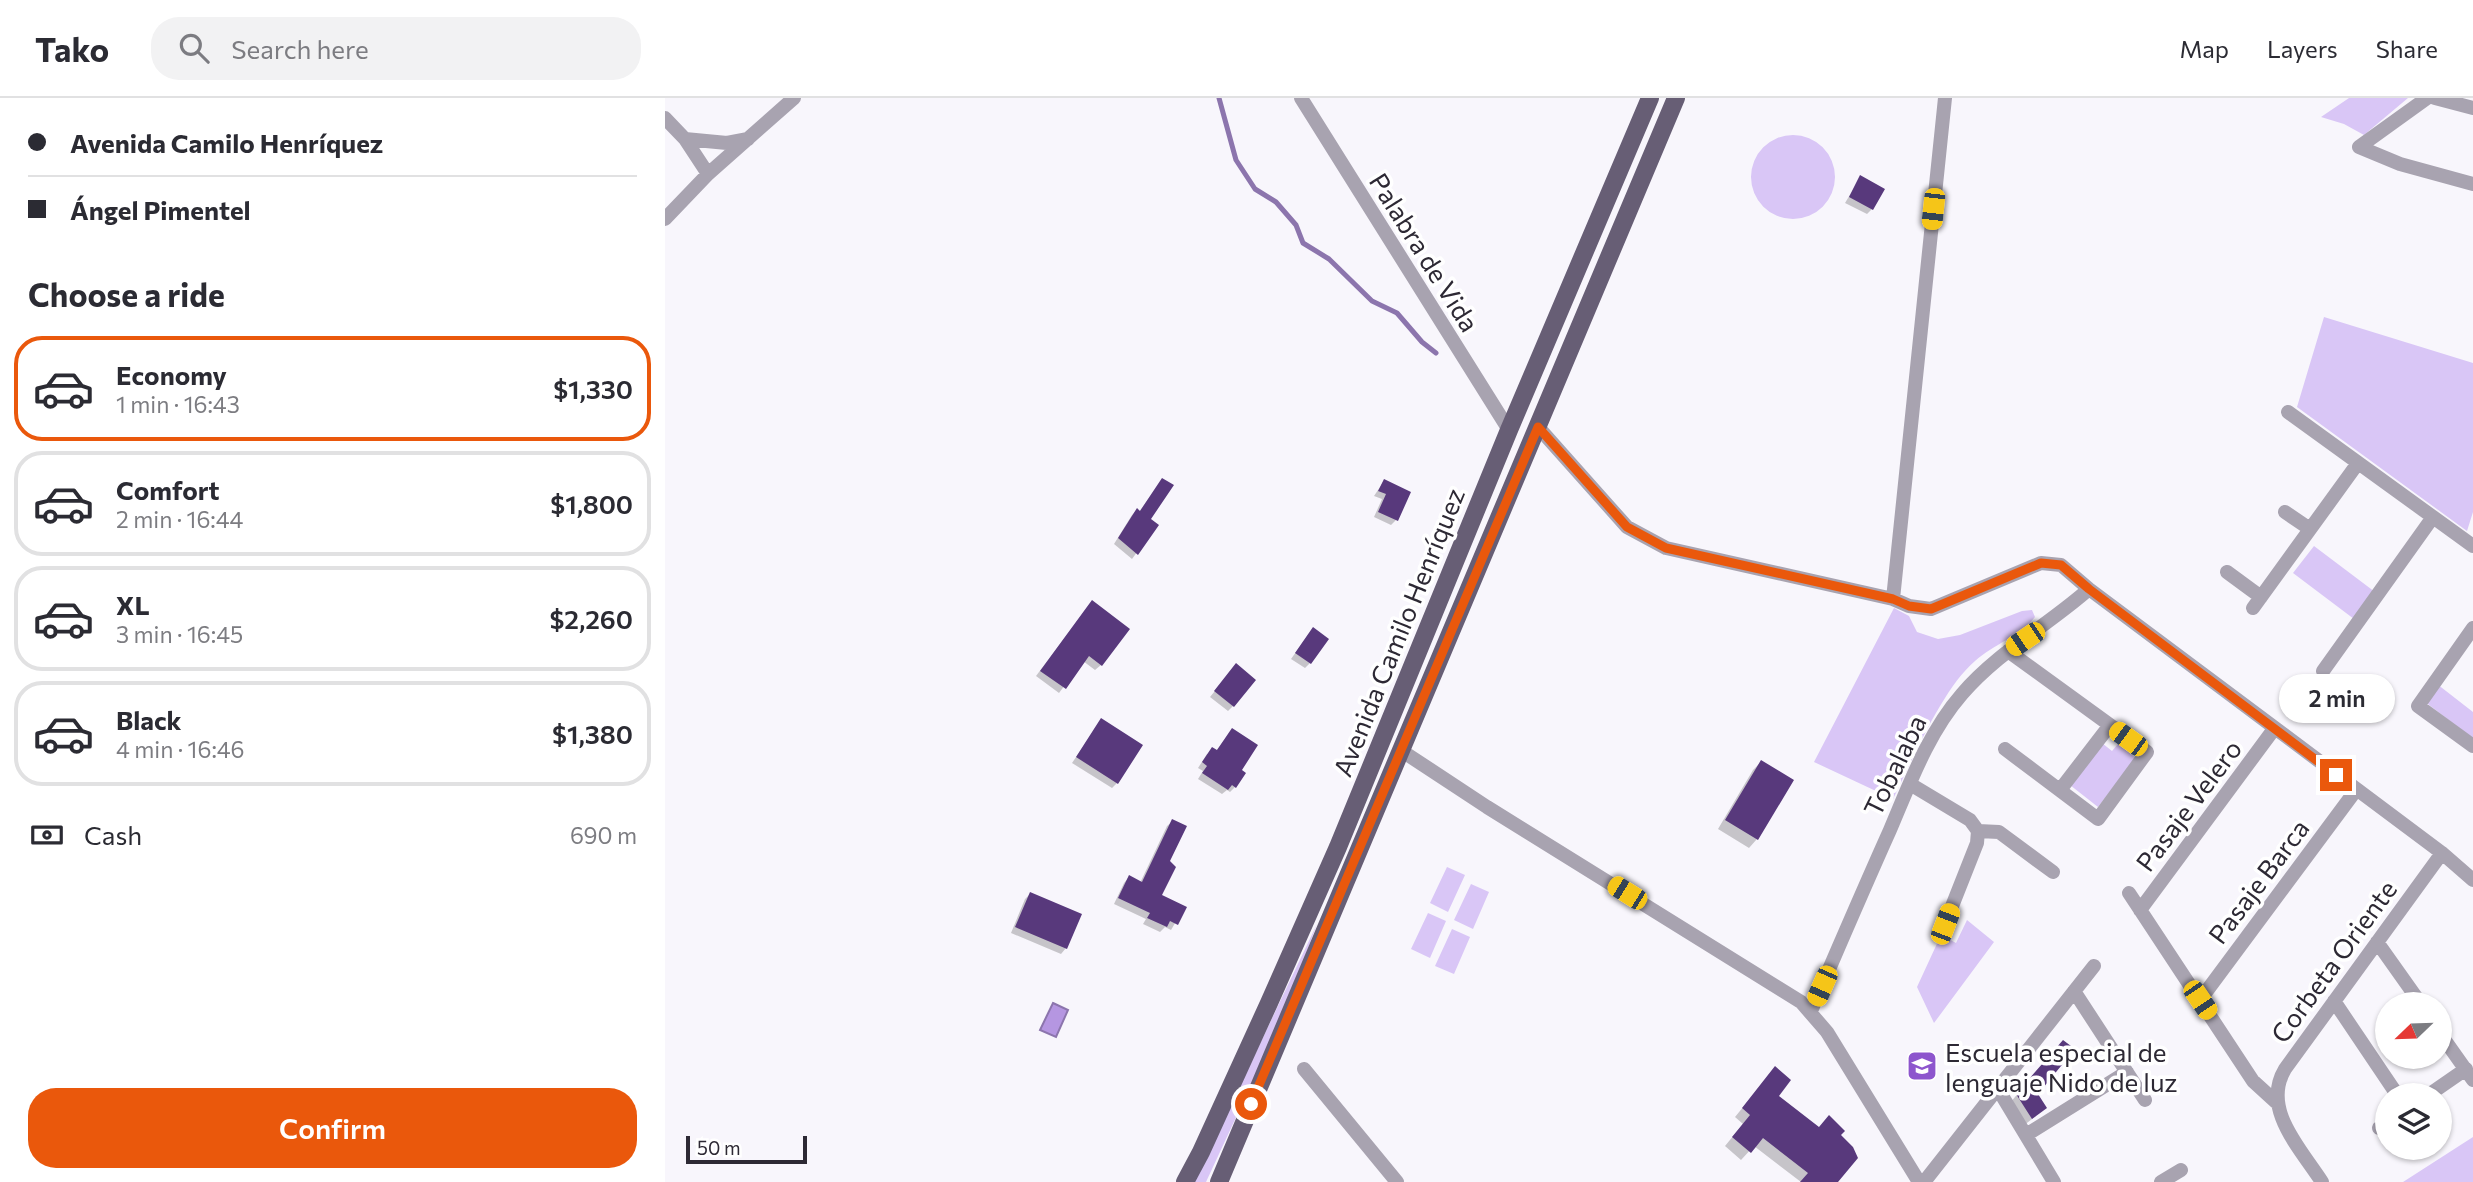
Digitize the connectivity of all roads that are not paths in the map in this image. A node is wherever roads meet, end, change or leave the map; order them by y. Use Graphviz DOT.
graph roads {
  1 [pos="794,98"];
  2 [pos="1301,98"];
  3 [pos="1650,98"];
  4 [pos="1676,98"];
  5 [pos="1945,98"];
  6 [pos="2427,98"];
  7 [pos="2434,98"];
  8 [pos="2473,108"];
  9 [pos="665,118"];
  10 [pos="685,139"];
  11 [pos="749,139"];
  12 [pos="708,174"];
  13 [pos="2473,184"];
  14 [pos="665,219"];
  15 [pos="2288,412"];
  16 [pos="1538,427"];
  17 [pos="1509,430"];
  18 [pos="2358,463"];
  19 [pos="2285,512"];
  20 [pos="2433,517"];
  21 [pos="2310,529"];
  22 [pos="2473,546"];
  23 [pos="2227,572"];
  24 [pos="2089,589"];
  25 [pos="1893,599"];
  26 [pos="2473,628"];
  27 [pos="2008,651"];
  28 [pos="2323,671"];
  29 [pos="2110,725"];
  30 [pos="2274,729"];
  31 [pos="2473,746"];
  32 [pos="2005,749"];
  33 [pos="1402,751"];
  34 [pos="1910,784"];
  35 [pos="2060,790"];
  36 [pos="2356,790"];
  37 [pos="1978,831"];
  38 [pos="2442,853"];
  39 [pos="2053,872"];
  40 [pos="2473,880"];
  41 [pos="2129,893"];
  42 [pos="2140,910"];
  43 [pos="1945,924"];
  44 [pos="2377,942"];
  45 [pos="2094,966"];
  46 [pos="2074,991"];
  47 [pos="2412,992"];
  48 [pos="2200,1000"];
  49 [pos="2334,1001"];
  50 [pos="1811,1011"];
  51 [pos="2452,1050"];
  52 [pos="1304,1069"];
  53 [pos="2127,1072"];
  54 [pos="2469,1074"];
  55 [pos="2389,1083"];
  56 [pos="2452,1083"];
  57 [pos="1998,1089"];
  58 [pos="2145,1100"];
  59 [pos="2276,1102"];
  60 [pos="2026,1135"];
  61 [pos="2181,1170"];
  62 [pos="1185,1182"];
  63 [pos="1219,1182"];
  64 [pos="1397,1182"];
  65 [pos="1921,1182"];
  66 [pos="2054,1182"];
  67 [pos="2161,1182"];
  68 [pos="2322,1182"];
  1 -- 11 [label="street"];
  2 -- 17 [label="street, Palabra de Vida"];
  3 -- 17 [label="main road, Avenida Camilo Henríquez"];
  4 -- 16 [label="main road, Avenida Camilo Henríquez"];
  5 -- 25 [label="street"];
  6 -- 13 [label="street"];
  7 -- 8 [label="street"];
  9 -- 10 [label="street"];
  10 -- 11 [label="street"];
  10 -- 12 [label="street"];
  11 -- 12 [label="street"];
  12 -- 14 [label="street"];
  15 -- 18 [label="street"];
  16 -- 25 [label="street"];
  16 -- 33 [label="main road, Avenida Camilo Henríquez"];
  17 -- 62 [label="main road, Avenida Camilo Henríquez"];
  18 -- 20 [label="street"];
  18 -- 21 [label="street"];
  19 -- 21 [label="street"];
  20 -- 22 [label="street"];
  20 -- 28 [label="street"];
  21 -- 23 [label="street"];
  24 -- 25 [label="street"];
  24 -- 27 [label="street, Tobalaba"];
  24 -- 30 [label="street"];
  26 -- 31 [label="street"];
  27 -- 29 [label="street"];
  27 -- 34 [label="street, Tobalaba"];
  29 -- 35 [label="street"];
  29 -- 35 [label="street"];
  30 -- 36 [label="street"];
  30 -- 42 [label="street, Pasaje Velero"];
  32 -- 35 [label="street"];
  33 -- 50 [label="street"];
  33 -- 63 [label="main road, Avenida Camilo Henríquez"];
  34 -- 37 [label="street"];
  34 -- 50 [label="street, Tobalaba"];
  36 -- 38 [label="street"];
  36 -- 48 [label="street, Pasaje Barca"];
  37 -- 39 [label="street"];
  37 -- 43 [label="street"];
  38 -- 40 [label="street"];
  38 -- 44 [label="street, Corbeta Oriente"];
  41 -- 42 [label="street"];
  42 -- 48 [label="street"];
  44 -- 47 [label="street"];
  44 -- 49 [label="street, Corbeta Oriente"];
  45 -- 46 [label="street"];
  46 -- 53 [label="street"];
  46 -- 57 [label="street"];
  48 -- 59 [label="street"];
  49 -- 55 [label="street"];
  49 -- 59 [label="street, Corbeta Oriente"];
  50 -- 65 [label="street"];
  51 -- 54 [label="street"];
  52 -- 64 [label="street"];
  53 -- 58 [label="street"];
  53 -- 60 [label="street"];
  54 -- 56 [label="street"];
  57 -- 60 [label="street"];
  57 -- 65 [label="street"];
  59 -- 68 [label="street"];
  60 -- 66 [label="street"];
  61 -- 67 [label="street"];
}
